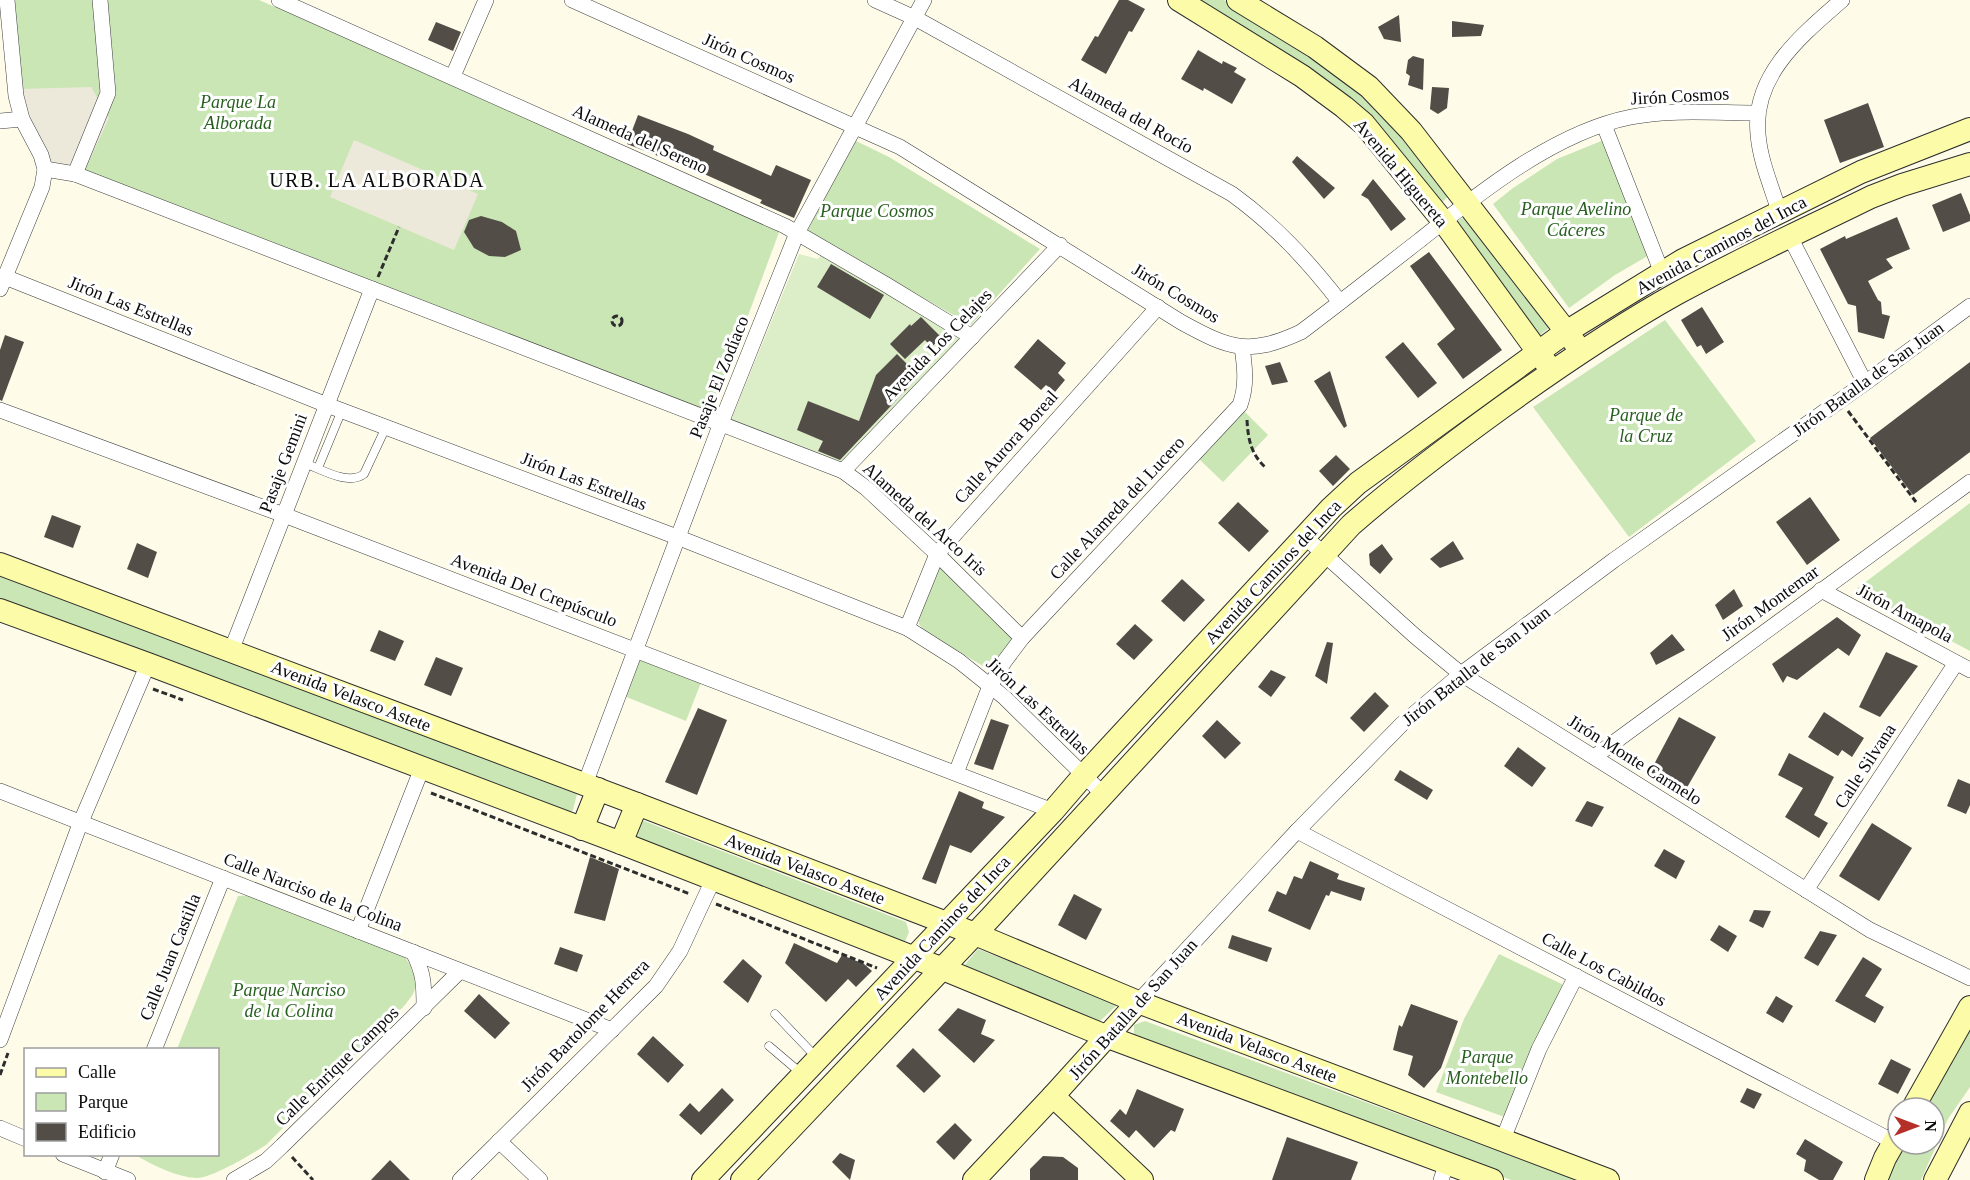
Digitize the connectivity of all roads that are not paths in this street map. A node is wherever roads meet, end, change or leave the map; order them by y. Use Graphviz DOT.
graph roads {
  1 [pos="7,0"];
  2 [pos="100,0"];
  3 [pos="279,0"];
  4 [pos="486,0"];
  5 [pos="572,0"];
  6 [pos="875,0"];
  7 [pos="924,0"];
  8 [pos="1179,0"];
  9 [pos="1238,0"];
  10 [pos="1842,0"];
  11 [pos="1824,6"];
  12 [pos="915,18"];
  13 [pos="453,76"];
  14 [pos="1758,113"];
  15 [pos="22,119"];
  16 [pos="0,121"];
  17 [pos="1604,125"];
  18 [pos="854,126"];
  19 [pos="1970,129"];
  20 [pos="1970,164"];
  21 [pos="45,169"];
  22 [pos="75,174"];
  23 [pos="1467,202"];
  24 [pos="1780,214"];
  25 [pos="1443,221"];
  26 [pos="797,233"];
  27 [pos="1790,237"];
  28 [pos="1060,245"];
  29 [pos="1662,273"];
  30 [pos="2,283"];
  31 [pos="372,289"];
  32 [pos="1340,302"];
  33 [pos="1970,306"];
  34 [pos="1158,307"];
  35 [pos="1566,332"];
  36 [pos="972,337"];
  37 [pos="1242,347"];
  38 [pos="1581,351"];
  39 [pos="1537,352"];
  40 [pos="1552,371"];
  41 [pos="1865,383"];
  42 [pos="334,407"];
  43 [pos="0,410"];
  44 [pos="721,423"];
  45 [pos="386,427"];
  46 [pos="311,466"];
  47 [pos="843,471"];
  48 [pos="1970,482"];
  49 [pos="284,515"];
  50 [pos="677,537"];
  51 [pos="1305,537"];
  52 [pos="937,554"];
  53 [pos="1324,556"];
  54 [pos="0,564"];
  55 [pos="1821,590"];
  56 [pos="0,609"];
  57 [pos="907,628"];
  58 [pos="1022,638"];
  59 [pos="635,650"];
  60 [pos="231,651"];
  61 [pos="1956,663"];
  62 [pos="1970,670"];
  63 [pos="144,674"];
  64 [pos="1461,674"];
  65 [pos="990,686"];
  66 [pos="1594,758"];
  67 [pos="956,773"];
  68 [pos="1084,774"];
  69 [pos="418,777"];
  70 [pos="591,787"];
  71 [pos="0,791"];
  72 [pos="1104,795"];
  73 [pos="637,804"];
  74 [pos="1053,811"];
  75 [pos="80,824"];
  76 [pos="582,829"];
  77 [pos="1296,831"];
  78 [pos="621,843"];
  79 [pos="223,878"];
  80 [pos="708,890"];
  81 [pos="1806,890"];
  82 [pos="946,923"];
  83 [pos="358,931"];
  84 [pos="975,934"];
  85 [pos="413,952"];
  86 [pos="914,958"];
  87 [pos="943,969"];
  88 [pos="460,971"];
  89 [pos="1576,976"];
  90 [pos="1970,978"];
  91 [pos="1138,1002"];
  92 [pos="1970,1007"];
  93 [pos="424,1008"];
  94 [pos="775,1014"];
  95 [pos="612,1030"];
  96 [pos="1108,1036"];
  97 [pos="0,1040"];
  98 [pos="769,1046"];
  99 [pos="155,1048"];
  100 [pos="810,1067"];
  101 [pos="1053,1096"];
  102 [pos="1920,1096"];
  103 [pos="1970,1113"];
  104 [pos="0,1128"];
  105 [pos="1886,1133"];
  106 [pos="24,1138"];
  107 [pos="1503,1139"];
  108 [pos="499,1141"];
  109 [pos="65,1156"];
  110 [pos="112,1156"];
  111 [pos="1887,1156"];
  112 [pos="1444,1171"];
  113 [pos="105,1172"];
  114 [pos="128,1180"];
  115 [pos="234,1180"];
  116 [pos="460,1180"];
  117 [pos="540,1180"];
  118 [pos="703,1180"];
  119 [pos="742,1180"];
  120 [pos="974,1180"];
  121 [pos="1142,1180"];
  122 [pos="1492,1180"];
  123 [pos="1608,1180"];
  124 [pos="1876,1180"];
  125 [pos="1935,1180"];
  1 -- 15 [label="street"];
  2 -- 22 [label="street"];
  3 -- 13 [label="street, Alameda del Sereno"];
  4 -- 13 [label="street"];
  5 -- 18 [label="street, Jirón Cosmos"];
  6 -- 12 [label="street, Alameda del Rocío"];
  7 -- 12 [label="street, Pasaje El Zodíaco"];
  8 -- 25 [label="main road, Avenida Higuereta"];
  9 -- 23 [label="main road, Avenida Higuereta"];
  10 -- 11 [label="street"];
  11 -- 14 [label="street"];
  12 -- 18 [label="street, Pasaje El Zodíaco"];
  12 -- 32 [label="street, Alameda del Rocío"];
  13 -- 26 [label="street, Alameda del Sereno"];
  14 -- 17 [label="street, Jirón Cosmos"];
  14 -- 24 [label="street"];
  15 -- 16 [label="street"];
  15 -- 21 [label="street"];
  17 -- 23 [label="street, Jirón Cosmos"];
  17 -- 29 [label="street"];
  18 -- 26 [label="street, Pasaje El Zodíaco"];
  18 -- 28 [label="street, Jirón Cosmos"];
  19 -- 24 [label="main road, Avenida Caminos del Inca"];
  20 -- 27 [label="main road, Avenida Caminos del Inca"];
  21 -- 22 [label="street, Alameda del Arco Iris"];
  21 -- 30 [label="street"];
  22 -- 31 [label="street, Alameda del Arco Iris"];
  23 -- 25 [label="street, Jirón Cosmos"];
  23 -- 35 [label="main road, Avenida Higuereta"];
  24 -- 29 [label="main road, Avenida Caminos del Inca"];
  25 -- 32 [label="street, Jirón Cosmos"];
  25 -- 39 [label="main road, Avenida Higuereta"];
  26 -- 36 [label="street, Alameda del Sereno"];
  26 -- 44 [label="street, Pasaje El Zodíaco"];
  27 -- 38 [label="main road, Avenida Caminos del Inca"];
  27 -- 41 [label="street"];
  28 -- 34 [label="street, Jirón Cosmos"];
  28 -- 36 [label="street, Avenida Los Celajes"];
  29 -- 35 [label="main road, Avenida Caminos del Inca"];
  30 -- 42 [label="street, Jirón Las Estrellas"];
  31 -- 42 [label="street, Pasaje Gemini"];
  31 -- 44 [label="street, Alameda del Arco Iris"];
  32 -- 37 [label="street, Jirón Cosmos"];
  33 -- 41 [label="street, Jirón Batalla de San Juan"];
  34 -- 37 [label="street, Jirón Cosmos"];
  34 -- 52 [label="street, Calle Aurora Boreal"];
  35 -- 38 [label="main road, Avenida Higuereta"];
  35 -- 39 [label="main road, Avenida Caminos del Inca"];
  36 -- 47 [label="street, Avenida Los Celajes"];
  37 -- 58 [label="street, Calle Alameda del Lucero"];
  38 -- 40 [label="main road, Avenida Caminos del Inca"];
  39 -- 40 [label="main road, Avenida Higuereta"];
  39 -- 51 [label="main road, Avenida Caminos del Inca"];
  40 -- 53 [label="main road, Avenida Caminos del Inca"];
  41 -- 64 [label="street, Jirón Batalla de San Juan"];
  42 -- 45 [label="street, Jirón Las Estrellas"];
  42 -- 46 [label="street, Pasaje Gemini"];
  43 -- 49 [label="street, Avenida Del Crepúsculo"];
  44 -- 47 [label="street, Alameda del Arco Iris"];
  44 -- 50 [label="street, Pasaje El Zodíaco"];
  45 -- 46 [label="lane"];
  45 -- 50 [label="street, Jirón Las Estrellas"];
  46 -- 49 [label="street, Pasaje Gemini"];
  47 -- 52 [label="street, Alameda del Arco Iris"];
  48 -- 55 [label="street, Jirón Montemar"];
  49 -- 59 [label="street, Avenida Del Crepúsculo"];
  49 -- 60 [label="street, Pasaje Gemini"];
  50 -- 57 [label="street, Jirón Las Estrellas"];
  50 -- 59 [label="street, Pasaje El Zodíaco"];
  51 -- 53 [label="street, Jirón Monte Carmelo"];
  51 -- 68 [label="main road, Avenida Caminos del Inca"];
  52 -- 57 [label="street, Calle Aurora Boreal"];
  52 -- 58 [label="street, Alameda del Arco Iris"];
  53 -- 64 [label="street, Jirón Monte Carmelo"];
  53 -- 72 [label="main road, Avenida Caminos del Inca"];
  54 -- 60 [label="main road, Avenida Velasco Astete"];
  55 -- 61 [label="street, Jirón Amapola"];
  55 -- 66 [label="street, Jirón Montemar"];
  56 -- 63 [label="main road"];
  57 -- 65 [label="street, Jirón Las Estrellas"];
  58 -- 65 [label="street, Calle Alameda del Lucero"];
  59 -- 67 [label="street, Avenida Del Crepúsculo"];
  59 -- 70 [label="street, Pasaje El Zodíaco"];
  60 -- 70 [label="main road, Avenida Velasco Astete"];
  61 -- 62 [label="street, Jirón Amapola"];
  61 -- 81 [label="street, Calle Silvana"];
  63 -- 69 [label="main road"];
  63 -- 75 [label="street"];
  64 -- 66 [label="street, Jirón Monte Carmelo"];
  64 -- 77 [label="street, Jirón Batalla de San Juan"];
  65 -- 67 [label="street, Calle Alameda del Lucero"];
  65 -- 68 [label="street, Jirón Las Estrellas"];
  66 -- 81 [label="street, Jirón Monte Carmelo"];
  67 -- 74 [label="street, Avenida Del Crepúsculo"];
  68 -- 72 [label="street, Jirón Las Estrellas"];
  68 -- 74 [label="main road, Avenida Caminos del Inca"];
  69 -- 76 [label="main road"];
  69 -- 83 [label="street"];
  70 -- 73 [label="main road, Avenida Velasco Astete"];
  70 -- 76 [label="main road"];
  71 -- 75 [label="street, Calle Narciso de la Colina"];
  72 -- 84 [label="main road, Avenida Caminos del Inca"];
  73 -- 78 [label="main road"];
  73 -- 82 [label="main road, Avenida Velasco Astete"];
  74 -- 82 [label="main road, Avenida Caminos del Inca"];
  75 -- 79 [label="street, Calle Narciso de la Colina"];
  75 -- 97 [label="street"];
  76 -- 78 [label="main road"];
  77 -- 89 [label="street, Calle Los Cabildos"];
  77 -- 91 [label="street, Jirón Batalla de San Juan"];
  78 -- 80 [label="main road"];
  79 -- 83 [label="street, Calle Narciso de la Colina"];
  79 -- 99 [label="street, Calle Juan Castilla"];
  80 -- 86 [label="main road"];
  80 -- 95 [label="street, Jirón Bartolome Herrera"];
  81 -- 90 [label="street, Jirón Monte Carmelo"];
  82 -- 84 [label="main road, Avenida Velasco Astete"];
  82 -- 86 [label="main road, Avenida Caminos del Inca"];
  83 -- 85 [label="street, Calle Narciso de la Colina"];
  84 -- 87 [label="main road, Avenida Caminos del Inca"];
  84 -- 91 [label="main road, Avenida Velasco Astete"];
  85 -- 88 [label="street, Calle Narciso de la Colina"];
  85 -- 93 [label="street"];
  86 -- 87 [label="main road"];
  86 -- 100 [label="main road, Avenida Caminos del Inca"];
  87 -- 96 [label="main road"];
  87 -- 119 [label="main road, Avenida Caminos del Inca"];
  88 -- 93 [label="street, Calle Enrique Campos"];
  88 -- 95 [label="street, Calle Narciso de la Colina"];
  89 -- 105 [label="street, Calle Los Cabildos"];
  89 -- 107 [label="street"];
  91 -- 96 [label="main road, Jirón Batalla de San Juan"];
  91 -- 107 [label="main road, Avenida Velasco Astete"];
  92 -- 102 [label="main road"];
  93 -- 115 [label="street, Calle Enrique Campos"];
  94 -- 100 [label="lane"];
  95 -- 108 [label="street, Jirón Bartolome Herrera"];
  96 -- 101 [label="main road, Jirón Batalla de San Juan"];
  96 -- 112 [label="main road"];
  98 -- 100 [label="lane"];
  100 -- 118 [label="main road, Avenida Caminos del Inca"];
  101 -- 120 [label="main road, Jirón Batalla de San Juan"];
  101 -- 121 [label="main road"];
  103 -- 125 [label="main road"];
  104 -- 106 [label="street"];
  107 -- 123 [label="main road, Avenida Velasco Astete"];
  108 -- 116 [label="street, Jirón Bartolome Herrera"];
  108 -- 117 [label="street"];
  109 -- 113 [label="street"];
  110 -- 113 [label="street"];
  111 -- 124 [label="main road"];
  112 -- 122 [label="main road"];
  113 -- 114 [label="street"];
}
